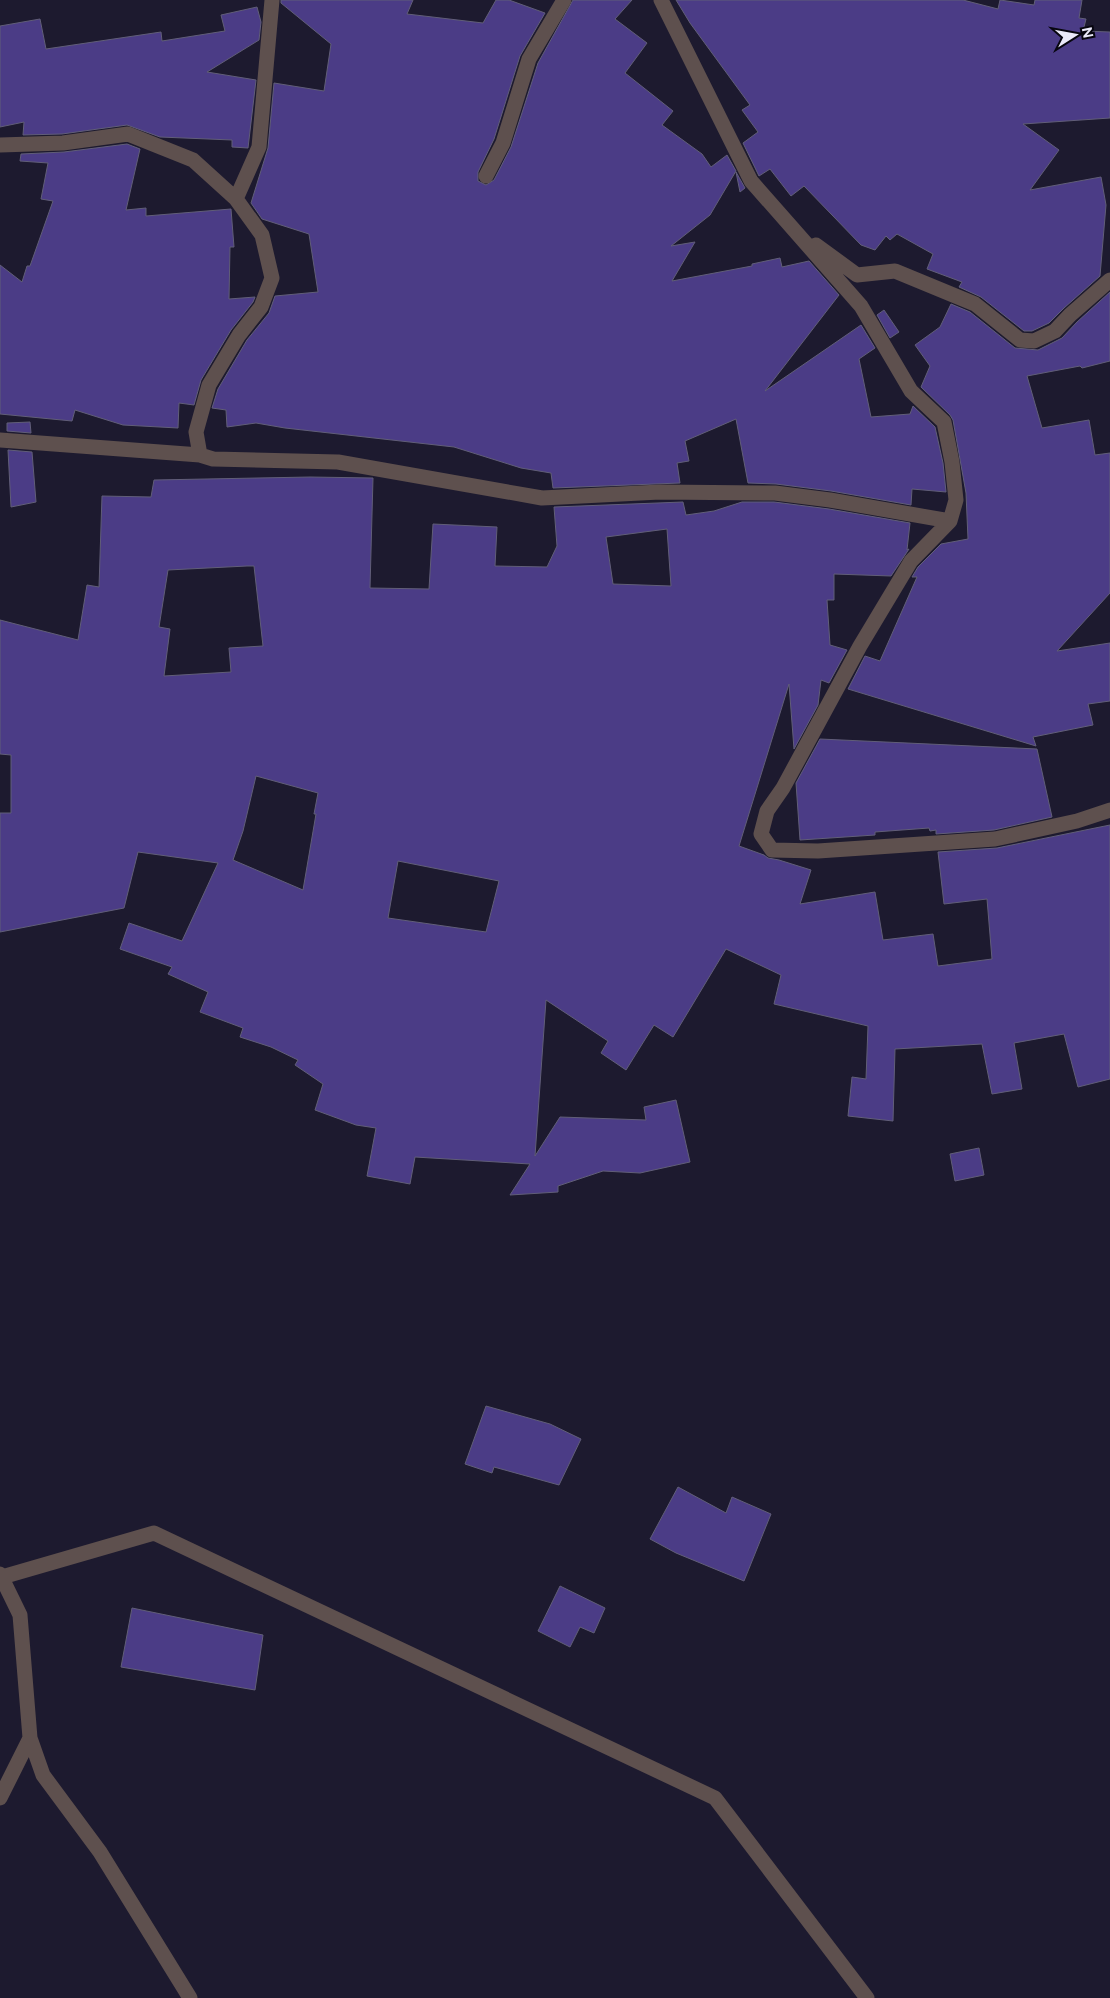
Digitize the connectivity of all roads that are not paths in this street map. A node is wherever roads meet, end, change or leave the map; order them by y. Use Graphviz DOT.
graph roads {
  1 [pos="272,0"];
  2 [pos="564,0"];
  3 [pos="661,0"];
  4 [pos="0,145"];
  5 [pos="486,176"];
  6 [pos="236,199"];
  7 [pos="797,231"];
  8 [pos="1110,280"];
  9 [pos="0,440"];
  10 [pos="200,455"];
  11 [pos="950,521"];
  12 [pos="1110,810"];
  13 [pos="1,1575"];
  14 [pos="30,1738"];
  15 [pos="0,1798"];
  16 [pos="190,1998"];
  17 [pos="867,1998"];
  1 -- 6 [label="street"];
  2 -- 5 [label="street"];
  3 -- 7 [label="street"];
  4 -- 6 [label="street"];
  6 -- 10 [label="street"];
  7 -- 8 [label="street"];
  7 -- 11 [label="street"];
  9 -- 10 [label="street"];
  10 -- 11 [label="street"];
  11 -- 12 [label="street"];
  13 -- 14 [label="street"];
  13 -- 17 [label="street"];
  14 -- 15 [label="street"];
  14 -- 16 [label="street"];
}
